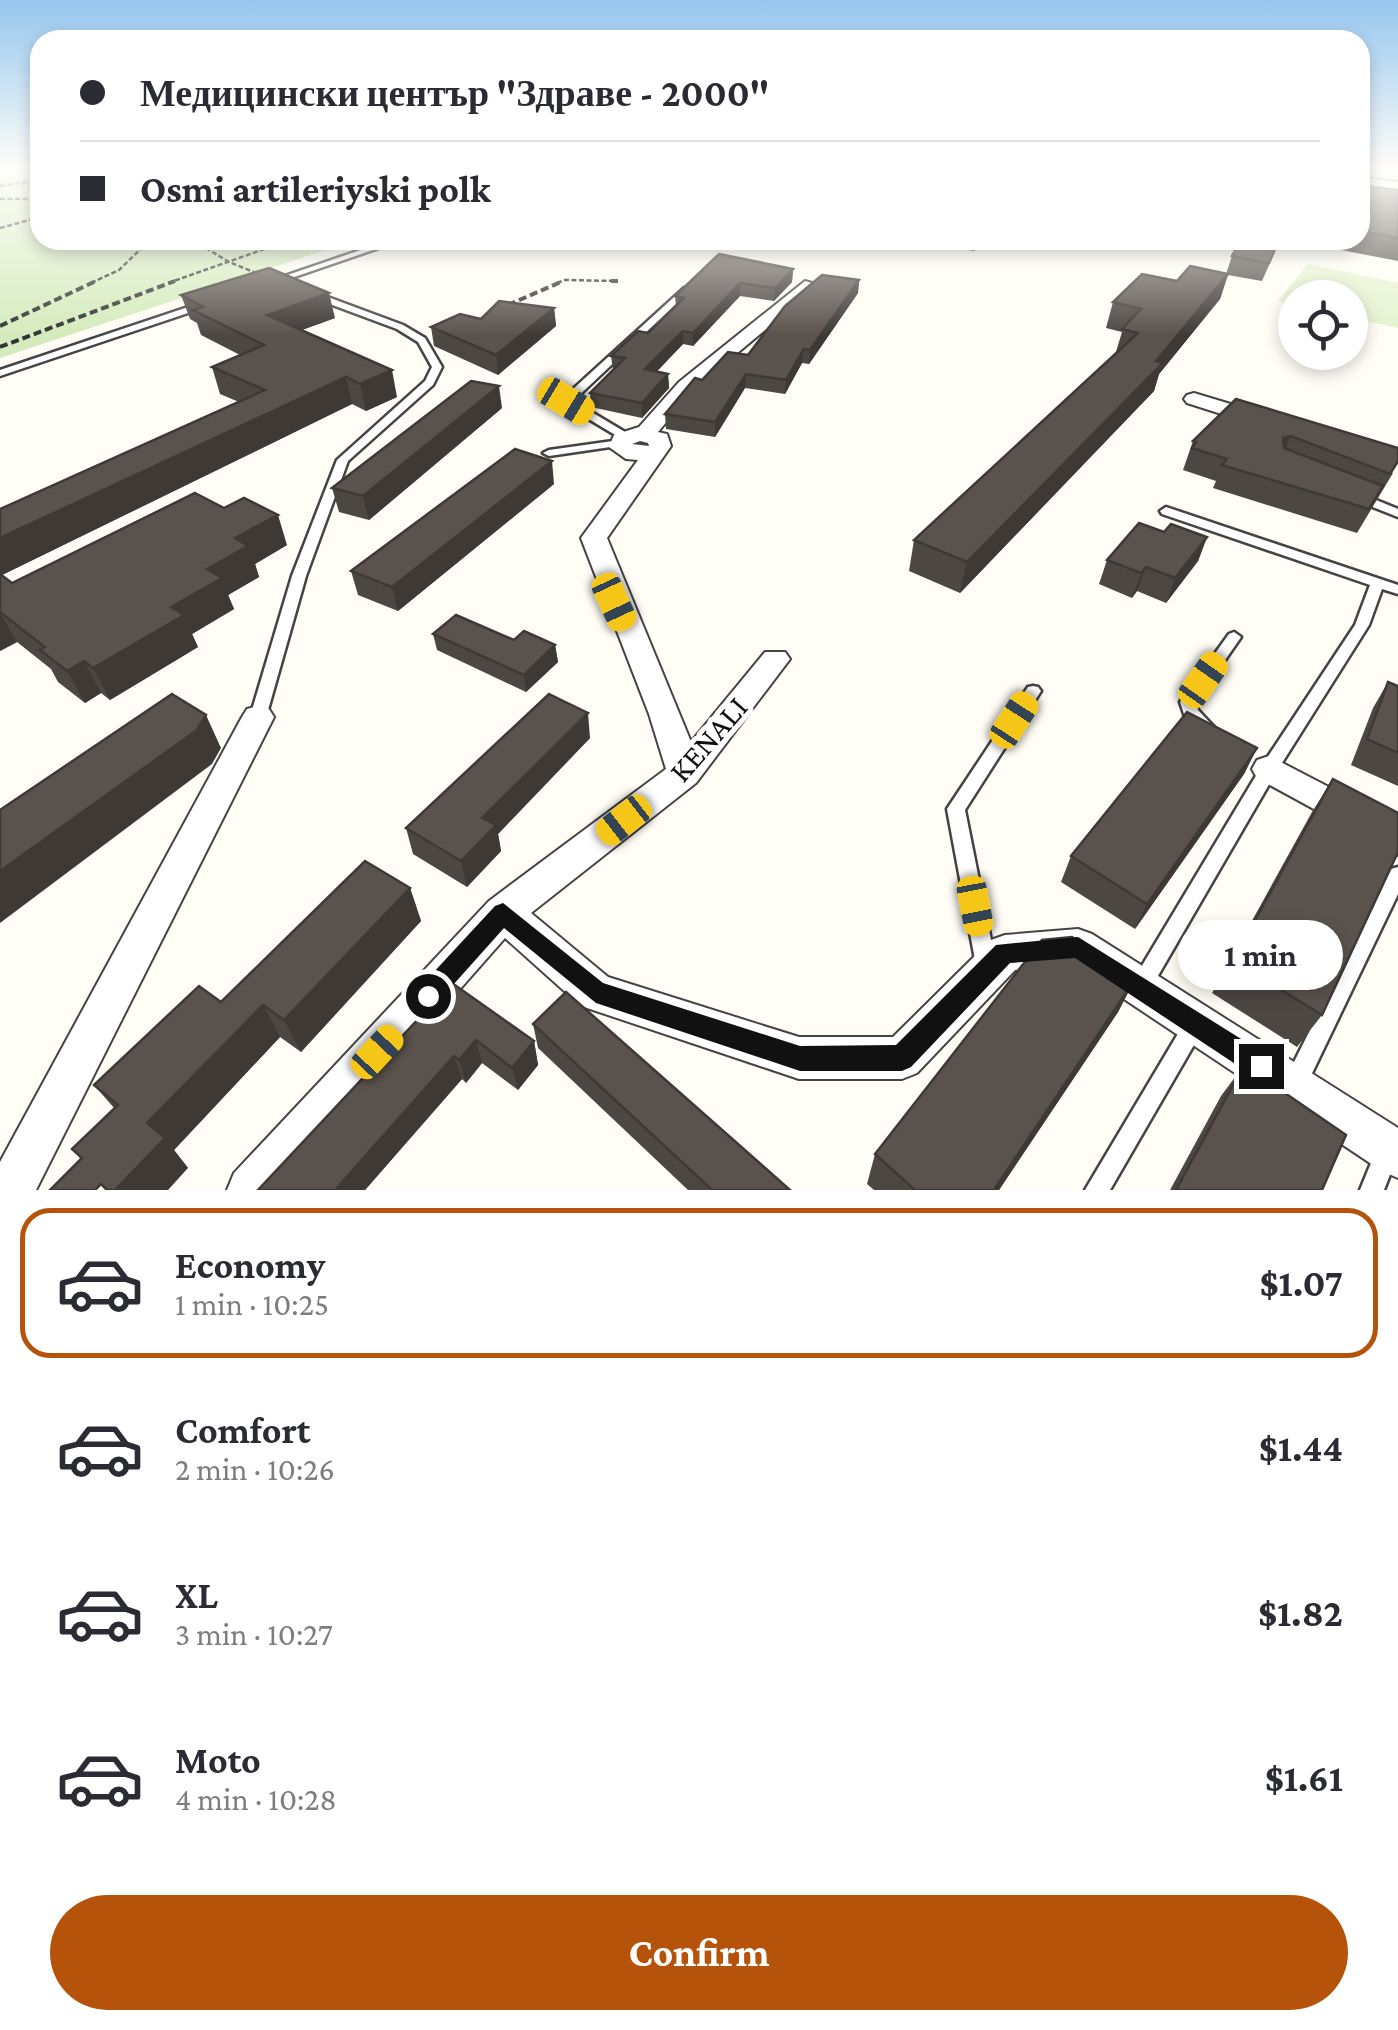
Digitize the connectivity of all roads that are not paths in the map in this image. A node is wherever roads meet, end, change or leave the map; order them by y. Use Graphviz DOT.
graph roads {
  1 [pos="368,250"];
  2 [pos="276,280"];
  3 [pos="812,285"];
  4 [pos="258,287"];
  5 [pos="690,287"];
  6 [pos="221,299"];
  7 [pos="0,373"];
  8 [pos="1194,399"];
  9 [pos="1286,428"];
  10 [pos="636,448"];
  11 [pos="548,452"];
  12 [pos="1347,492"];
  13 [pos="1166,511"];
  14 [pos="1398,512"];
  15 [pos="1377,583"];
  16 [pos="1398,590"];
  17 [pos="1234,637"];
  18 [pos="775,659"];
  19 [pos="1033,691"];
  20 [pos="258,718"];
  21 [pos="1220,736"];
  22 [pos="1261,763"];
  23 [pos="684,774"];
  24 [pos="1398,840"];
  25 [pos="1398,874"];
  26 [pos="503,913"];
  27 [pos="987,970"];
  28 [pos="1141,986"];
  29 [pos="1195,1024"];
  30 [pos="1294,1088"];
  31 [pos="1393,1152"];
  32 [pos="11,1190"];
  33 [pos="251,1190"];
  34 [pos="1097,1190"];
  35 [pos="1372,1190"];
  1 -- 2 [label="lane"];
  2 -- 4 [label="lane"];
  2 -- 20 [label="lane"];
  3 -- 10 [label="street"];
  5 -- 10 [label="lane"];
  6 -- 7 [label="lane"];
  8 -- 9 [label="street"];
  10 -- 11 [label="lane"];
  10 -- 23 [label="street"];
  12 -- 14 [label="lane"];
  13 -- 15 [label="lane"];
  15 -- 16 [label="lane"];
  15 -- 22 [label="lane"];
  17 -- 21 [label="lane"];
  18 -- 23 [label="street, KENALI"];
  19 -- 27 [label="lane"];
  20 -- 32 [label="street"];
  22 -- 24 [label="street"];
  22 -- 28 [label="lane"];
  23 -- 26 [label="street, KENALI"];
  25 -- 30 [label="lane"];
  26 -- 27 [label="street"];
  26 -- 33 [label="street, KENALI"];
  27 -- 28 [label="street"];
  28 -- 29 [label="street"];
  29 -- 30 [label="street"];
  29 -- 34 [label="lane"];
  30 -- 31 [label="street"];
  31 -- 35 [label="lane"];
}
